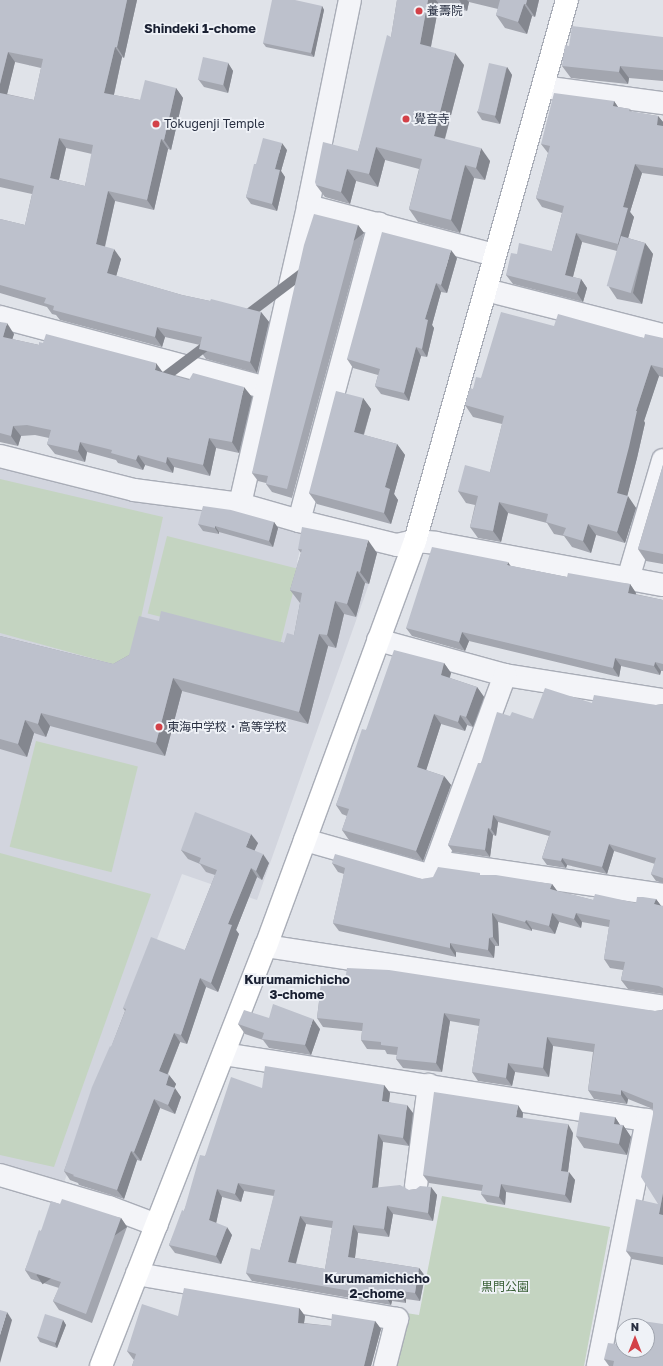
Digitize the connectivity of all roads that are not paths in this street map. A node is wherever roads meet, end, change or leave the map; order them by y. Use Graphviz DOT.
graph roads {
  1 [pos="350,0"];
  2 [pos="568,0"];
  3 [pos="544,87"];
  4 [pos="663,103"];
  5 [pos="308,206"];
  6 [pos="379,224"];
  7 [pos="496,255"];
  8 [pos="486,290"];
  9 [pos="0,318"];
  10 [pos="663,335"];
  11 [pos="266,388"];
  12 [pos="0,456"];
  13 [pos="663,460"];
  14 [pos="240,504"];
  15 [pos="299,521"];
  16 [pos="415,541"];
  17 [pos="628,579"];
  18 [pos="663,585"];
  19 [pos="378,640"];
  20 [pos="505,674"];
  21 [pos="663,700"];
  22 [pos="305,840"];
  23 [pos="437,862"];
  24 [pos="663,895"];
  25 [pos="266,946"];
  26 [pos="663,1007"];
  27 [pos="224,1054"];
  28 [pos="429,1085"];
  29 [pos="0,1175"];
  30 [pos="416,1186"];
  31 [pos="157,1225"];
  32 [pos="137,1274"];
  33 [pos="101,1366"];
  34 [pos="385,1366"];
  35 [pos="598,1366"];
  1 -- 5 [label="street"];
  2 -- 3 [label="street"];
  3 -- 4 [label="street"];
  3 -- 7 [label="street"];
  5 -- 6 [label="street"];
  5 -- 11 [label="street"];
  6 -- 7 [label="street"];
  6 -- 15 [label="street"];
  7 -- 8 [label="street"];
  8 -- 10 [label="street"];
  8 -- 16 [label="street"];
  9 -- 11 [label="street"];
  11 -- 14 [label="street"];
  12 -- 14 [label="street"];
  13 -- 17 [label="street"];
  14 -- 15 [label="street"];
  15 -- 16 [label="street"];
  16 -- 17 [label="street"];
  16 -- 19 [label="street"];
  17 -- 18 [label="street"];
  19 -- 20 [label="street"];
  19 -- 22 [label="street"];
  20 -- 21 [label="street"];
  20 -- 23 [label="street"];
  22 -- 23 [label="street"];
  22 -- 25 [label="street"];
  23 -- 24 [label="street"];
  25 -- 26 [label="street"];
  25 -- 27 [label="street"];
  27 -- 28 [label="street"];
  27 -- 31 [label="street"];
  28 -- 30 [label="street"];
  28 -- 35 [label="street"];
  29 -- 31 [label="street"];
  31 -- 32 [label="street"];
  32 -- 33 [label="street"];
  32 -- 34 [label="street"];
}
